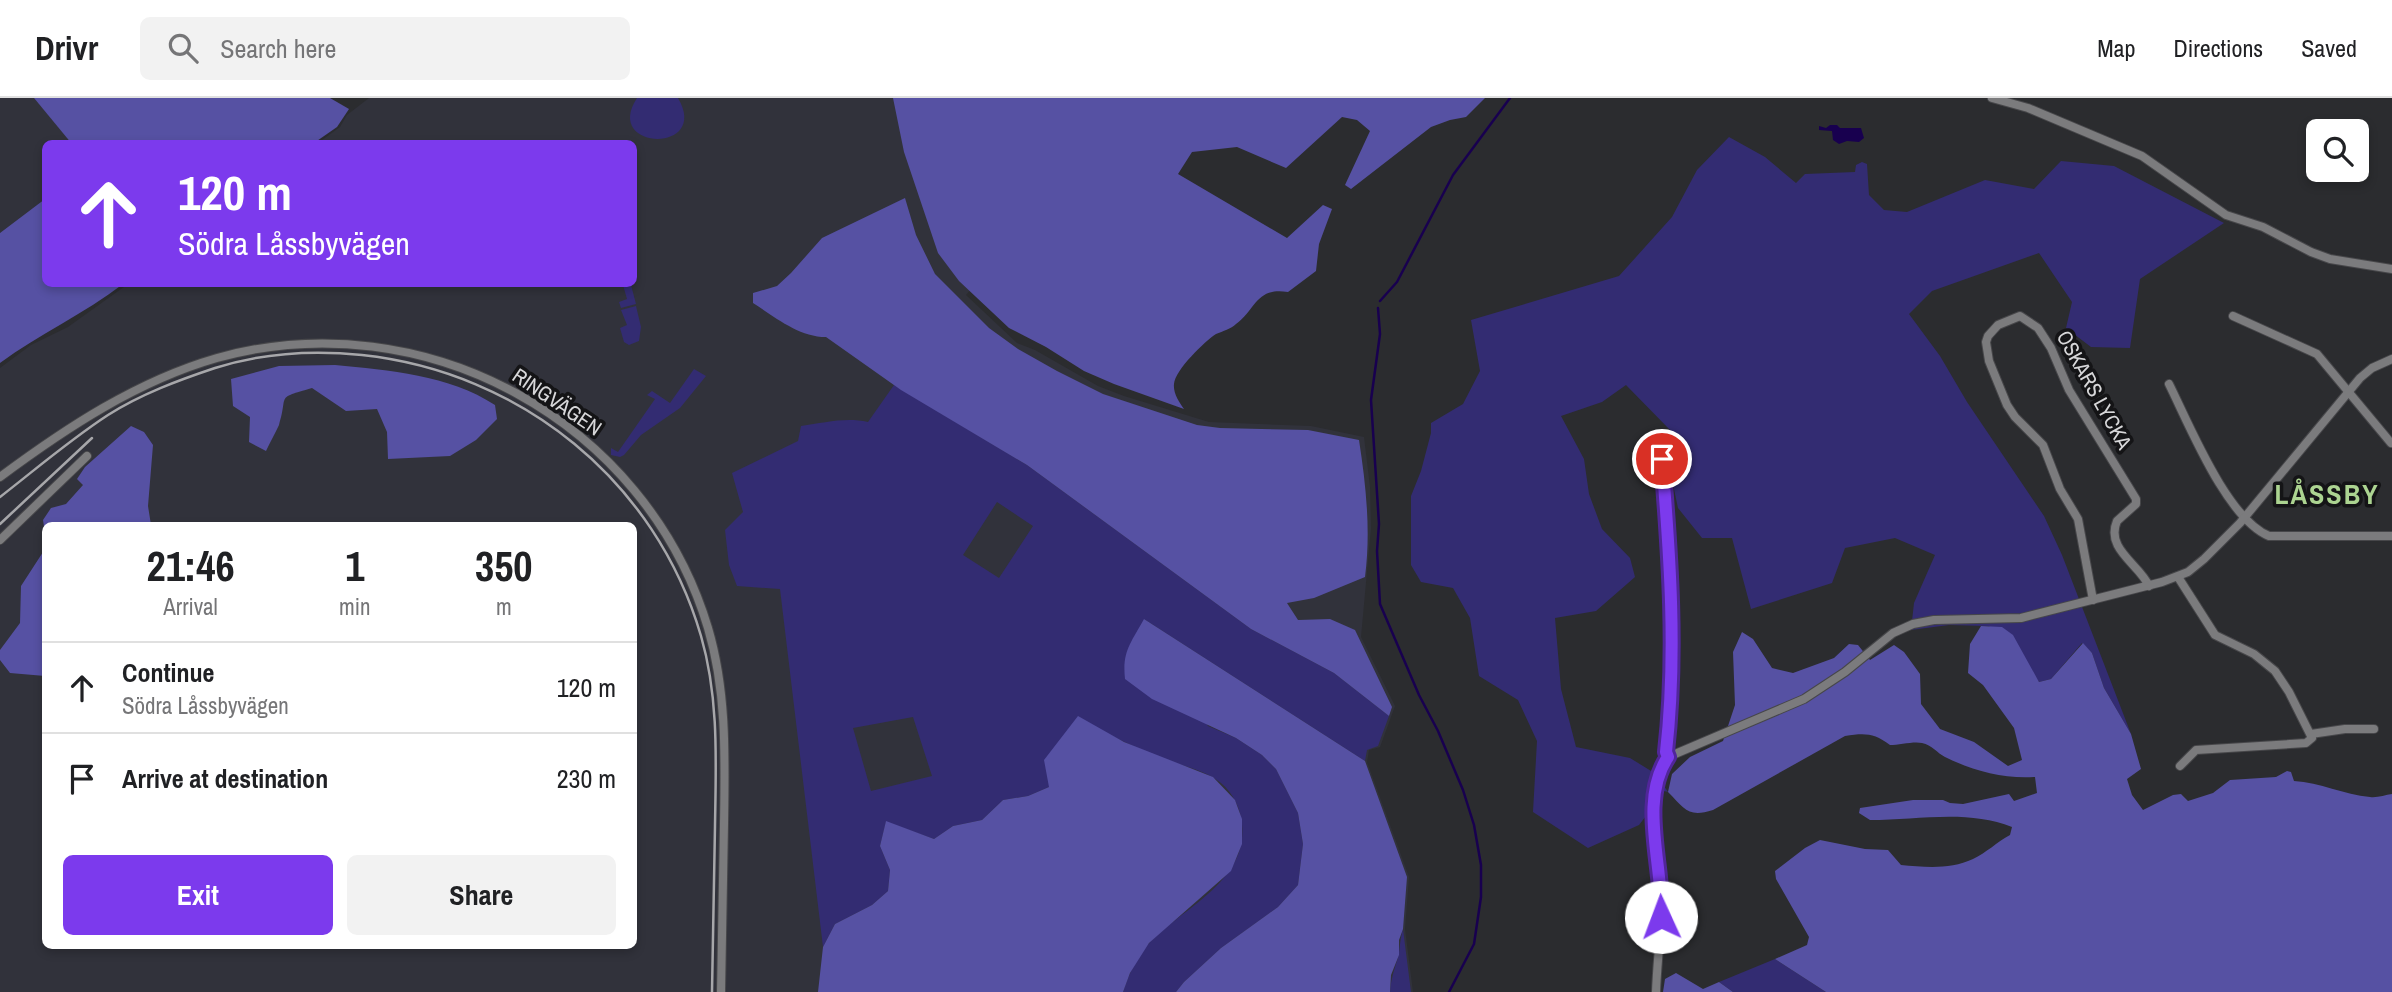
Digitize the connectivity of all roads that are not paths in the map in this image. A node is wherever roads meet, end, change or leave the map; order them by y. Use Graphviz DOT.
graph roads {
  1 [pos="1992,98"];
  2 [pos="2392,269"];
  3 [pos="2233,316"];
  4 [pos="2392,359"];
  5 [pos="2169,384"];
  6 [pos="2347,392"];
  7 [pos="2392,443"];
  8 [pos="87,456"];
  9 [pos="1662,459"];
  10 [pos="0,477"];
  11 [pos="2244,516"];
  12 [pos="2392,536"];
  13 [pos="0,540"];
  14 [pos="2178,578"];
  15 [pos="2149,586"];
  16 [pos="2093,600"];
  17 [pos="2374,729"];
  18 [pos="2311,734"];
  19 [pos="1668,757"];
  20 [pos="2180,766"];
  21 [pos="721,992"];
  22 [pos="1656,992"];
  1 -- 2 [label="street"];
  3 -- 6 [label="street"];
  4 -- 6 [label="street"];
  5 -- 11 [label="street"];
  6 -- 7 [label="street"];
  6 -- 11 [label="street"];
  8 -- 13 [label="street"];
  9 -- 19 [label="street"];
  10 -- 21 [label="street, RINGVÄGEN"];
  11 -- 12 [label="street"];
  11 -- 14 [label="street"];
  14 -- 15 [label="street"];
  14 -- 18 [label="street"];
  15 -- 16 [label="street"];
  15 -- 16 [label="street, OSKARS LYCKA"];
  16 -- 19 [label="street"];
  17 -- 18 [label="street"];
  18 -- 20 [label="street"];
  19 -- 22 [label="street"];
}
